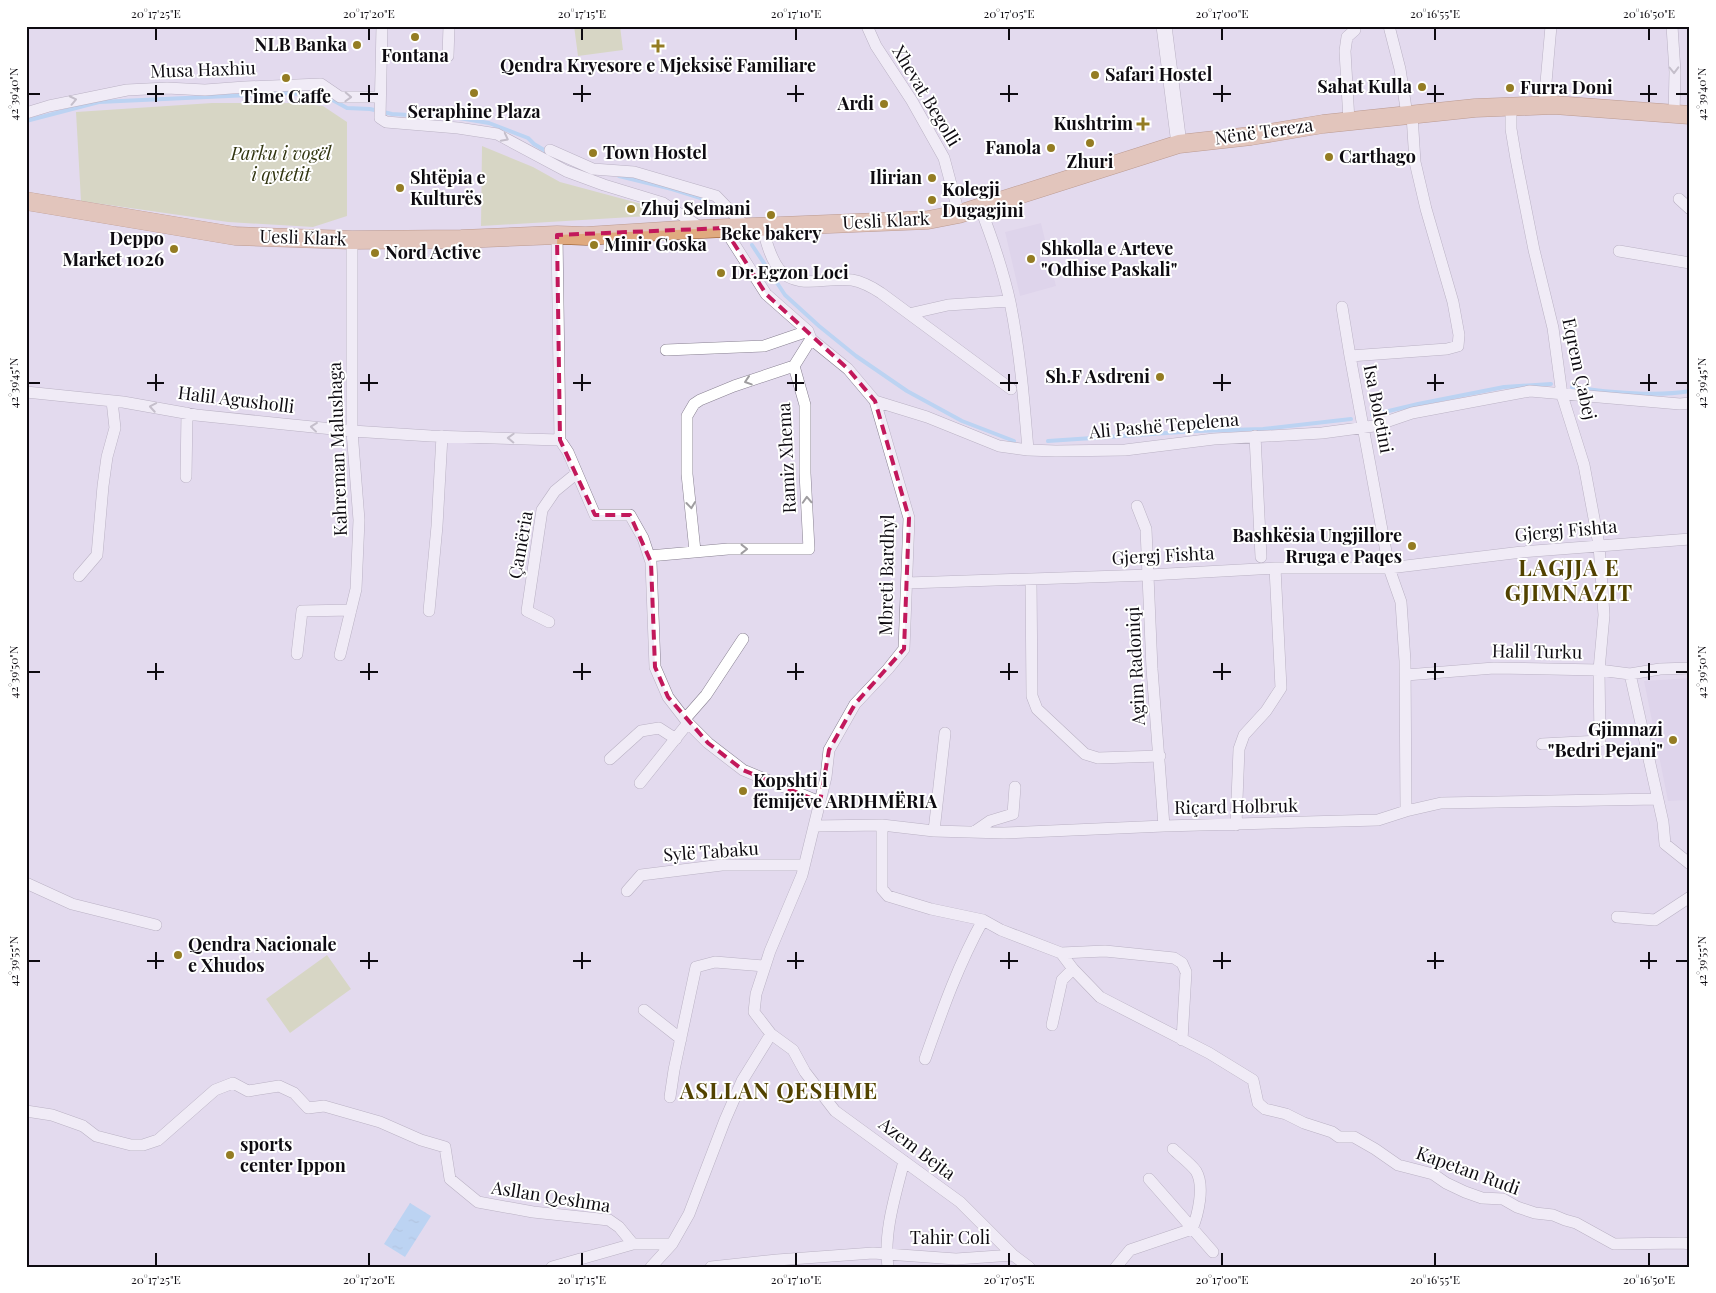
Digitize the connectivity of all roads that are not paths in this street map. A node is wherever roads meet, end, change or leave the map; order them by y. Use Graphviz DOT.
graph roads {
  1 [pos="382,26"];
  2 [pos="449,26"];
  3 [pos="866,26"];
  4 [pos="1164,26"];
  5 [pos="1355,26"];
  6 [pos="1389,26"];
  7 [pos="1551,26"];
  8 [pos="1672,26"];
  9 [pos="448,56"];
  10 [pos="1544,105"];
  11 [pos="1511,106"];
  12 [pos="380,107"];
  13 [pos="26,113"];
  14 [pos="1409,115"];
  15 [pos="1682,115"];
  16 [pos="1349,121"];
  17 [pos="1179,144"];
  18 [pos="550,150"];
  19 [pos="1678,199"];
  20 [pos="26,201"];
  21 [pos="980,207"];
  22 [pos="1690,209"];
  23 [pos="959,214"];
  24 [pos="754,227"];
  25 [pos="724,228"];
  26 [pos="703,229"];
  27 [pos="557,234"];
  28 [pos="352,240"];
  29 [pos="1619,251"];
  30 [pos="1690,263"];
  31 [pos="1010,301"];
  32 [pos="1342,307"];
  33 [pos="913,312"];
  34 [pos="809,335"];
  35 [pos="666,350"];
  36 [pos="1350,356"];
  37 [pos="794,366"];
  38 [pos="1010,389"];
  39 [pos="26,392"];
  40 [pos="1562,395"];
  41 [pos="112,401"];
  42 [pos="875,401"];
  43 [pos="1690,403"];
  44 [pos="187,413"];
  45 [pos="1363,427"];
  46 [pos="352,430"];
  47 [pos="442,436"];
  48 [pos="1255,436"];
  49 [pos="560,440"];
  50 [pos="1028,450"];
  51 [pos="577,473"];
  52 [pos="186,477"];
  53 [pos="1137,506"];
  54 [pos="1690,538"];
  55 [pos="1600,545"];
  56 [pos="695,551"];
  57 [pos="649,556"];
  58 [pos="1261,557"];
  59 [pos="1275,568"];
  60 [pos="1389,568"];
  61 [pos="1149,574"];
  62 [pos="79,576"];
  63 [pos="1031,579"];
  64 [pos="907,583"];
  65 [pos="351,610"];
  66 [pos="429,611"];
  67 [pos="549,622"];
  68 [pos="742,640"];
  69 [pos="297,654"];
  70 [pos="340,655"];
  71 [pos="1690,668"];
  72 [pos="1599,670"];
  73 [pos="1630,674"];
  74 [pos="1406,675"];
  75 [pos="687,721"];
  76 [pos="945,733"];
  77 [pos="676,739"];
  78 [pos="1542,744"];
  79 [pos="1160,756"];
  80 [pos="610,759"];
  81 [pos="640,783"];
  82 [pos="1015,787"];
  83 [pos="1657,799"];
  84 [pos="820,802"];
  85 [pos="1406,811"];
  86 [pos="882,825"];
  87 [pos="1236,825"];
  88 [pos="814,826"];
  89 [pos="1164,826"];
  90 [pos="934,831"];
  91 [pos="974,832"];
  92 [pos="1690,864"];
  93 [pos="804,865"];
  94 [pos="26,883"];
  95 [pos="627,891"];
  96 [pos="1690,896"];
  97 [pos="1616,918"];
  98 [pos="983,920"];
  99 [pos="156,925"];
  100 [pos="1061,953"];
  101 [pos="765,966"];
  102 [pos="1073,970"];
  103 [pos="644,1010"];
  104 [pos="1052,1025"];
  105 [pos="771,1034"];
  106 [pos="681,1039"];
  107 [pos="1182,1040"];
  108 [pos="925,1059"];
  109 [pos="670,1098"];
  110 [pos="26,1111"];
  111 [pos="1173,1149"];
  112 [pos="904,1161"];
  113 [pos="1150,1179"];
  114 [pos="1192,1229"];
  115 [pos="633,1244"];
  116 [pos="672,1244"];
  117 [pos="1690,1244"];
  118 [pos="1213,1252"];
  119 [pos="886,1254"];
  120 [pos="1013,1254"];
  121 [pos="656,1266"];
  122 [pos="552,1267"];
  123 [pos="711,1267"];
  124 [pos="888,1267"];
  125 [pos="1028,1267"];
  126 [pos="1116,1267"];
  1 -- 12 [label="street"];
  2 -- 9 [label="street"];
  3 -- 23 [label="street, Xhevat Begolli"];
  4 -- 17 [label="street"];
  5 -- 16 [label="street"];
  6 -- 14 [label="street"];
  7 -- 10 [label="street"];
  8 -- 15 [label="street, one-way"];
  10 -- 11 [label="main road, Nënë Tereza"];
  10 -- 15 [label="main road, Nënë Tereza"];
  11 -- 14 [label="main road, Nënë Tereza"];
  11 -- 40 [label="street, Eqrem Çabej"];
  13 -- 12 [label="street, Musa Haxhiu, one-way"];
  12 -- 26 [label="street, Musa Haxhiu, one-way"];
  14 -- 16 [label="main road, Nënë Tereza"];
  14 -- 36 [label="street, Isa Boletini"];
  16 -- 17 [label="main road, Nënë Tereza"];
  17 -- 21 [label="main road, Uesli Klark"];
  18 -- 24 [label="street"];
  19 -- 22 [label="street"];
  20 -- 28 [label="main road, Uesli Klark"];
  21 -- 23 [label="main road, Uesli Klark"];
  21 -- 31 [label="street"];
  23 -- 24 [label="main road, Uesli Klark"];
  24 -- 25 [label="main road, Uesli Klark"];
  24 -- 38 [label="street"];
  25 -- 26 [label="main road, Uesli Klark"];
  25 -- 34 [label="street, Mbreti Bardhyl"];
  26 -- 27 [label="main road, Uesli Klark"];
  27 -- 28 [label="main road, Uesli Klark"];
  27 -- 49 [label="street"];
  28 -- 46 [label="street, Kahreman Malushaga"];
  29 -- 30 [label="street"];
  31 -- 33 [label="street"];
  31 -- 50 [label="street"];
  32 -- 36 [label="street"];
  34 -- 35 [label="street"];
  34 -- 37 [label="street"];
  34 -- 42 [label="street, Mbreti Bardhyl"];
  36 -- 45 [label="street, Isa Boletini"];
  37 -- 56 [label="street, one-way"];
  56 -- 37 [label="street, Ramiz Xhema, one-way"];
  39 -- 41 [label="street, Halil Agusholli"];
  40 -- 43 [label="street, Ali Pashë Tepelena"];
  40 -- 45 [label="street, Ali Pashë Tepelena"];
  40 -- 55 [label="street, Eqrem Çabej"];
  44 -- 41 [label="street, Halil Agusholli, one-way"];
  41 -- 62 [label="street"];
  42 -- 50 [label="street, Ali Pashë Tepelena"];
  42 -- 64 [label="street, Mbreti Bardhyl"];
  46 -- 44 [label="street, Halil Agusholli, one-way"];
  44 -- 52 [label="street"];
  45 -- 48 [label="street, Ali Pashë Tepelena"];
  45 -- 60 [label="street, Isa Boletini"];
  46 -- 47 [label="street, Halil Agusholli"];
  46 -- 65 [label="street, Kahreman Malushaga"];
  49 -- 47 [label="street, Halil Agusholli, one-way"];
  47 -- 66 [label="street"];
  48 -- 50 [label="street, Ali Pashë Tepelena"];
  48 -- 58 [label="street, Ali Pashë Tepelena"];
  49 -- 51 [label="street"];
  51 -- 57 [label="street"];
  51 -- 67 [label="street, Çamëria"];
  53 -- 61 [label="street, Agim Radoniqi"];
  54 -- 55 [label="street, Gjergj Fishta"];
  55 -- 60 [label="street, Gjergj Fishta"];
  55 -- 72 [label="street, Eqrem Çabej"];
  56 -- 57 [label="street"];
  57 -- 75 [label="street"];
  59 -- 60 [label="street, Gjergj Fishta"];
  59 -- 61 [label="street, Gjergj Fishta"];
  59 -- 87 [label="street"];
  60 -- 74 [label="street, Isa Boletini"];
  61 -- 63 [label="street, Gjergj Fishta"];
  61 -- 79 [label="street, Agim Radoniqi"];
  63 -- 64 [label="street, Gjergj Fishta"];
  63 -- 79 [label="street"];
  64 -- 84 [label="street, Mbreti Bardhyl"];
  65 -- 69 [label="street"];
  65 -- 70 [label="street, Kahreman Malushaga"];
  68 -- 75 [label="street"];
  71 -- 73 [label="street"];
  72 -- 73 [label="street"];
  72 -- 74 [label="street, Halil Turku"];
  72 -- 78 [label="street, Halil Turku"];
  73 -- 83 [label="street"];
  74 -- 85 [label="street, Isa Boletini"];
  75 -- 77 [label="street"];
  75 -- 84 [label="street"];
  76 -- 90 [label="street"];
  77 -- 80 [label="street"];
  77 -- 81 [label="street"];
  79 -- 89 [label="street, Agim Radoniqi"];
  82 -- 91 [label="street"];
  83 -- 85 [label="street, Riçard Holbruk"];
  83 -- 92 [label="street"];
  84 -- 88 [label="street, Mbreti Bardhyl"];
  85 -- 87 [label="street, Riçard Holbruk"];
  86 -- 88 [label="street, Riçard Holbruk"];
  86 -- 90 [label="street, Riçard Holbruk"];
  86 -- 98 [label="street"];
  87 -- 89 [label="street, Riçard Holbruk"];
  88 -- 93 [label="street, Mbreti Bardhyl"];
  89 -- 91 [label="street, Riçard Holbruk"];
  90 -- 91 [label="street, Riçard Holbruk"];
  93 -- 95 [label="street, Sylë Tabaku"];
  93 -- 101 [label="street, Mbreti Bardhyl"];
  94 -- 99 [label="street"];
  96 -- 97 [label="street"];
  98 -- 100 [label="street"];
  98 -- 108 [label="street"];
  100 -- 102 [label="street, Kapetan Rudi"];
  100 -- 107 [label="street"];
  101 -- 105 [label="street, Mbreti Bardhyl"];
  101 -- 106 [label="street"];
  102 -- 104 [label="street"];
  102 -- 107 [label="street, Kapetan Rudi"];
  103 -- 106 [label="street"];
  105 -- 112 [label="street, Azem Bejta"];
  105 -- 116 [label="street"];
  106 -- 109 [label="street"];
  107 -- 117 [label="street, Kapetan Rudi"];
  110 -- 115 [label="street, Asllan Qeshma"];
  111 -- 114 [label="street"];
  112 -- 119 [label="street, Tahir Coli"];
  112 -- 120 [label="street, Azem Bejta"];
  113 -- 114 [label="street"];
  114 -- 118 [label="street"];
  114 -- 126 [label="street"];
  115 -- 116 [label="street"];
  115 -- 122 [label="street"];
  116 -- 121 [label="street"];
  119 -- 120 [label="street, Tahir Coli"];
  119 -- 123 [label="street, Tahir Coli"];
  119 -- 124 [label="street, Tahir Coli"];
  120 -- 125 [label="street, Azem Bejta"];
}
